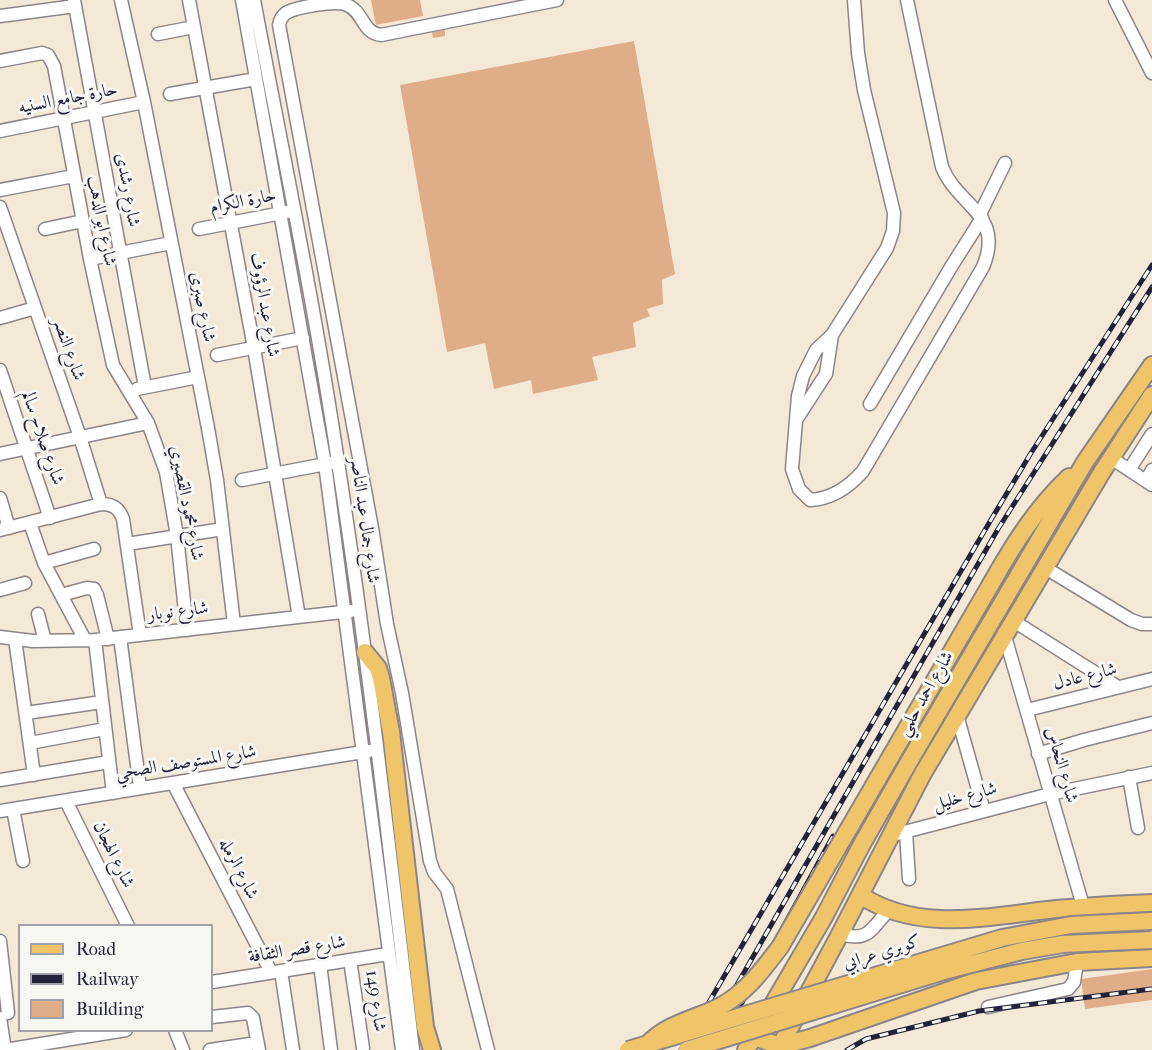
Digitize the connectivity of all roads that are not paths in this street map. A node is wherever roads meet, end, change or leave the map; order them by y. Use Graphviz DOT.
graph roads {
  1 [pos="121,0"];
  2 [pos="189,0"];
  3 [pos="242,0"];
  4 [pos="254,0"];
  5 [pos="557,0"];
  6 [pos="854,0"];
  7 [pos="907,0"];
  8 [pos="1115,0"];
  9 [pos="75,3"];
  10 [pos="0,16"];
  11 [pos="194,27"];
  12 [pos="158,34"];
  13 [pos="0,61"];
  14 [pos="1152,73"];
  15 [pos="256,78"];
  16 [pos="205,88"];
  17 [pos="170,94"];
  18 [pos="144,102"];
  19 [pos="95,112"];
  20 [pos="64,118"];
  21 [pos="0,131"];
  22 [pos="1005,163"];
  23 [pos="74,176"];
  24 [pos="0,190"];
  25 [pos="0,207"];
  26 [pos="287,212"];
  27 [pos="981,216"];
  28 [pos="83,221"];
  29 [pos="230,223"];
  30 [pos="45,229"];
  31 [pos="199,229"];
  32 [pos="171,243"];
  33 [pos="120,253"];
  34 [pos="90,259"];
  35 [pos="35,308"];
  36 [pos="0,318"];
  37 [pos="832,335"];
  38 [pos="303,338"];
  39 [pos="254,348"];
  40 [pos="218,355"];
  41 [pos="1152,365"];
  42 [pos="0,370"];
  43 [pos="198,377"];
  44 [pos="145,387"];
  45 [pos="128,391"];
  46 [pos="1152,395"];
  47 [pos="870,404"];
  48 [pos="796,420"];
  49 [pos="148,423"];
  50 [pos="80,437"];
  51 [pos="1150,441"];
  52 [pos="26,448"];
  53 [pos="0,453"];
  54 [pos="1111,458"];
  55 [pos="338,462"];
  56 [pos="1085,462"];
  57 [pos="325,464"];
  58 [pos="1129,470"];
  59 [pos="275,474"];
  60 [pos="1150,479"];
  61 [pos="242,480"];
  62 [pos="0,498"];
  63 [pos="101,504"];
  64 [pos="50,518"];
  65 [pos="30,523"];
  66 [pos="5,529"];
  67 [pos="223,529"];
  68 [pos="177,536"];
  69 [pos="127,544"];
  70 [pos="94,549"];
  71 [pos="44,563"];
  72 [pos="1044,567"];
  73 [pos="25,583"];
  74 [pos="0,590"];
  75 [pos="61,595"];
  76 [pos="359,610"];
  77 [pos="345,611"];
  78 [pos="38,614"];
  79 [pos="298,617"];
  80 [pos="234,624"];
  81 [pos="1152,624"];
  82 [pos="1008,627"];
  83 [pos="187,630"];
  84 [pos="141,635"];
  85 [pos="0,637"];
  86 [pos="114,638"];
  87 [pos="15,639"];
  88 [pos="90,640"];
  89 [pos="45,641"];
  90 [pos="365,652"];
  91 [pos="1152,679"];
  92 [pos="1118,687"];
  93 [pos="102,702"];
  94 [pos="1027,710"];
  95 [pos="26,712"];
  96 [pos="957,715"];
  97 [pos="1152,723"];
  98 [pos="105,729"];
  99 [pos="30,743"];
  100 [pos="378,750"];
  101 [pos="363,752"];
  102 [pos="1038,754"];
  103 [pos="109,762"];
  104 [pos="1152,772"];
  105 [pos="34,775"];
  106 [pos="1129,777"];
  107 [pos="0,780"];
  108 [pos="173,783"];
  109 [pos="140,788"];
  110 [pos="113,793"];
  111 [pos="1050,794"];
  112 [pos="66,801"];
  113 [pos="13,809"];
  114 [pos="0,811"];
  115 [pos="984,811"];
  116 [pos="1138,828"];
  117 [pos="906,832"];
  118 [pos="889,836"];
  119 [pos="23,861"];
  120 [pos="909,879"];
  121 [pos="860,895"];
  122 [pos="1152,903"];
  123 [pos="1083,906"];
  124 [pos="888,911"];
  125 [pos="1152,921"];
  126 [pos="127,924"];
  127 [pos="840,934"];
  128 [pos="1152,940"];
  129 [pos="0,941"];
  130 [pos="388,954"];
  131 [pos="1152,958"];
  132 [pos="350,960"];
  133 [pos="1077,962"];
  134 [pos="320,964"];
  135 [pos="276,971"];
  136 [pos="213,982"];
  137 [pos="988,1006"];
  138 [pos="7,1014"];
  139 [pos="213,1017"];
  140 [pos="114,1032"];
  141 [pos="177,1032"];
  142 [pos="750,1044"];
  143 [pos="810,1044"];
  144 [pos="647,1045"];
  145 [pos="258,1046"];
  146 [pos="363,1048"];
  147 [pos="779,1048"];
  148 [pos="5,1050"];
  149 [pos="183,1050"];
  150 [pos="210,1050"];
  151 [pos="293,1050"];
  152 [pos="331,1050"];
  153 [pos="402,1050"];
  154 [pos="413,1050"];
  155 [pos="432,1050"];
  156 [pos="488,1050"];
  157 [pos="628,1050"];
  158 [pos="687,1050"];
  1 -- 18 [label="street, شارع صبرى"];
  2 -- 11 [label="street, شارع عبد الرؤوف"];
  3 -- 15 [label="street, شارع جمال عبد الناصر"];
  4 -- 26 [label="street, شارع جمال عبد الناصر"];
  5 -- 156 [label="street"];
  6 -- 37 [label="street"];
  7 -- 27 [label="street"];
  8 -- 14 [label="street"];
  9 -- 10 [label="street"];
  9 -- 19 [label="street, شارع رشدى"];
  11 -- 12 [label="street"];
  11 -- 16 [label="street, شارع عبد الرؤوف"];
  13 -- 20 [label="street, شارع ابو الدهب"];
  15 -- 16 [label="street"];
  15 -- 26 [label="street, شارع جمال عبد الناصر"];
  16 -- 17 [label="street"];
  16 -- 29 [label="street, شارع عبد الرؤوف"];
  18 -- 19 [label="street, حارة جامع السنيه"];
  18 -- 32 [label="street, شارع صبرى"];
  19 -- 20 [label="street, حارة جامع السنيه"];
  19 -- 33 [label="street, شارع رشدى"];
  20 -- 21 [label="street, حارة جامع السنيه"];
  20 -- 23 [label="street, شارع ابو الدهب"];
  22 -- 27 [label="street"];
  23 -- 24 [label="street"];
  23 -- 28 [label="street, شارع ابو الدهب"];
  25 -- 35 [label="street, شارع النصر"];
  26 -- 29 [label="street, حارة الكرام"];
  26 -- 38 [label="street, شارع جمال عبد الناصر"];
  26 -- 55 [label="street, شارع جمال عبد الناصر"];
  27 -- 47 [label="street"];
  27 -- 48 [label="street"];
  28 -- 30 [label="street"];
  28 -- 34 [label="street, شارع ابو الدهب"];
  29 -- 31 [label="street, حارة الكرام"];
  29 -- 39 [label="street, شارع عبد الرؤوف"];
  32 -- 33 [label="street"];
  32 -- 43 [label="street, شارع صبرى"];
  33 -- 34 [label="street"];
  33 -- 44 [label="street, شارع رشدى"];
  34 -- 45 [label="street, شارع ابو الدهب"];
  35 -- 36 [label="street"];
  35 -- 50 [label="street, شارع النصر"];
  37 -- 48 [label="street"];
  37 -- 48 [label="street"];
  38 -- 39 [label="street"];
  38 -- 57 [label="street, شارع جمال عبد الناصر"];
  39 -- 40 [label="street"];
  39 -- 59 [label="street, شارع عبد الرؤوف"];
  41 -- 56 [label="main road, شارع احمد حلمي"];
  42 -- 52 [label="street, شارع صلاح سالم"];
  43 -- 44 [label="street"];
  43 -- 67 [label="street, شارع صبرى"];
  44 -- 45 [label="street"];
  45 -- 49 [label="street, شارع محمود القصيري"];
  46 -- 54 [label="main road, شارع احمد حلمي"];
  49 -- 50 [label="street"];
  49 -- 68 [label="street, شارع محمود القصيري"];
  50 -- 52 [label="street"];
  50 -- 63 [label="street, شارع النصر"];
  51 -- 58 [label="street"];
  52 -- 53 [label="street"];
  52 -- 64 [label="street, شارع صلاح سالم"];
  54 -- 58 [label="street"];
  54 -- 72 [label="main road, شارع احمد حلمي"];
  55 -- 57 [label="street"];
  55 -- 76 [label="street, شارع جمال عبد الناصر"];
  56 -- 142 [label="main road, شارع احمد حلمي"];
  56 -- 144 [label="main road, bridge"];
  57 -- 59 [label="street"];
  57 -- 77 [label="street, شارع جمال عبد الناصر"];
  58 -- 60 [label="street"];
  59 -- 61 [label="street"];
  59 -- 79 [label="street, شارع عبد الرؤوف"];
  62 -- 66 [label="street"];
  63 -- 64 [label="street"];
  63 -- 69 [label="street"];
  64 -- 65 [label="street"];
  65 -- 66 [label="street"];
  65 -- 71 [label="street"];
  67 -- 68 [label="street"];
  67 -- 80 [label="street, شارع صبرى"];
  68 -- 69 [label="street"];
  68 -- 83 [label="street, شارع محمود القصيري"];
  69 -- 84 [label="street"];
  70 -- 71 [label="street"];
  71 -- 75 [label="street"];
  72 -- 81 [label="street"];
  72 -- 82 [label="main road, شارع احمد حلمي"];
  73 -- 74 [label="street"];
  75 -- 86 [label="street"];
  75 -- 88 [label="street"];
  76 -- 77 [label="street, شارع نوبار"];
  76 -- 90 [label="street, شارع جمال عبد الناصر"];
  77 -- 79 [label="street, شارع نوبار"];
  77 -- 101 [label="street, شارع جمال عبد الناصر"];
  78 -- 89 [label="street"];
  79 -- 80 [label="street, شارع نوبار"];
  80 -- 83 [label="street, شارع نوبار"];
  82 -- 92 [label="street"];
  82 -- 94 [label="street, شارع النحاس"];
  82 -- 96 [label="main road, شارع احمد حلمي"];
  83 -- 84 [label="street, شارع نوبار"];
  84 -- 86 [label="street, شارع نوبار"];
  85 -- 87 [label="street, شارع نوبار"];
  86 -- 88 [label="street, شارع نوبار"];
  86 -- 109 [label="street"];
  87 -- 89 [label="street, شارع نوبار"];
  87 -- 95 [label="street"];
  88 -- 89 [label="street, شارع نوبار"];
  88 -- 93 [label="street"];
  90 -- 100 [label="street, شارع جمال عبد الناصر"];
  90 -- 155 [label="main road"];
  91 -- 92 [label="street, شارع عادل"];
  92 -- 94 [label="street, شارع عادل"];
  93 -- 95 [label="street"];
  93 -- 98 [label="street"];
  94 -- 102 [label="street, شارع النحاس"];
  95 -- 99 [label="street"];
  96 -- 115 [label="street"];
  96 -- 118 [label="main road, شارع احمد حلمي"];
  97 -- 102 [label="street"];
  98 -- 99 [label="street"];
  98 -- 103 [label="street"];
  99 -- 105 [label="street"];
  100 -- 101 [label="street, شارع المستوصف الصحي"];
  100 -- 154 [label="street, شارع جمال عبد الناصر"];
  101 -- 108 [label="street, شارع المستوصف الصحي"];
  101 -- 130 [label="street, شارع جمال عبد الناصر"];
  102 -- 111 [label="street, شارع النحاس"];
  103 -- 105 [label="street"];
  103 -- 110 [label="street"];
  104 -- 106 [label="street, شارع خليل"];
  105 -- 107 [label="street"];
  106 -- 111 [label="street, شارع خليل"];
  106 -- 116 [label="street"];
  108 -- 109 [label="street, شارع المستوصف الصحي"];
  108 -- 135 [label="street, شارع الرمله"];
  109 -- 110 [label="street, شارع المستوصف الصحي"];
  110 -- 112 [label="street, شارع المستوصف الصحي"];
  111 -- 115 [label="street, شارع خليل"];
  111 -- 123 [label="street, شارع النحاس"];
  112 -- 113 [label="street, شارع المستوصف الصحي"];
  112 -- 126 [label="street, شارع الهجان"];
  113 -- 114 [label="street, شارع المستوصف الصحي"];
  113 -- 119 [label="street"];
  115 -- 117 [label="street, شارع خليل"];
  117 -- 118 [label="street, شارع خليل"];
  117 -- 120 [label="street"];
  118 -- 121 [label="main road, شارع احمد حلمي"];
  121 -- 124 [label="main road"];
  121 -- 127 [label="main road, شارع احمد حلمي"];
  122 -- 123 [label="main road"];
  123 -- 124 [label="main road"];
  124 -- 127 [label="street"];
  125 -- 144 [label="main road, كوبري عرابي, bridge"];
  127 -- 147 [label="main road, شارع احمد حلمي"];
  128 -- 158 [label="main road, كوبري عرابي, bridge"];
  129 -- 138 [label="street"];
  130 -- 132 [label="street, شارع قصر الثقافة"];
  130 -- 153 [label="street, شارع جمال عبد الناصر"];
  131 -- 133 [label="main road"];
  132 -- 134 [label="street, شارع قصر الثقافة"];
  132 -- 146 [label="street, شارع 149"];
  133 -- 137 [label="street"];
  133 -- 143 [label="main road"];
  134 -- 135 [label="street, شارع قصر الثقافة"];
  134 -- 152 [label="street"];
  135 -- 136 [label="street, شارع قصر الثقافة"];
  135 -- 151 [label="street, شارع الرمله"];
  138 -- 148 [label="street"];
  139 -- 145 [label="street"];
  140 -- 148 [label="street"];
  141 -- 149 [label="street"];
  142 -- 147 [label="main road"];
  143 -- 147 [label="main road"];
  144 -- 157 [label="main road, كوبري عرابي, bridge"];
  145 -- 150 [label="street"];
}
